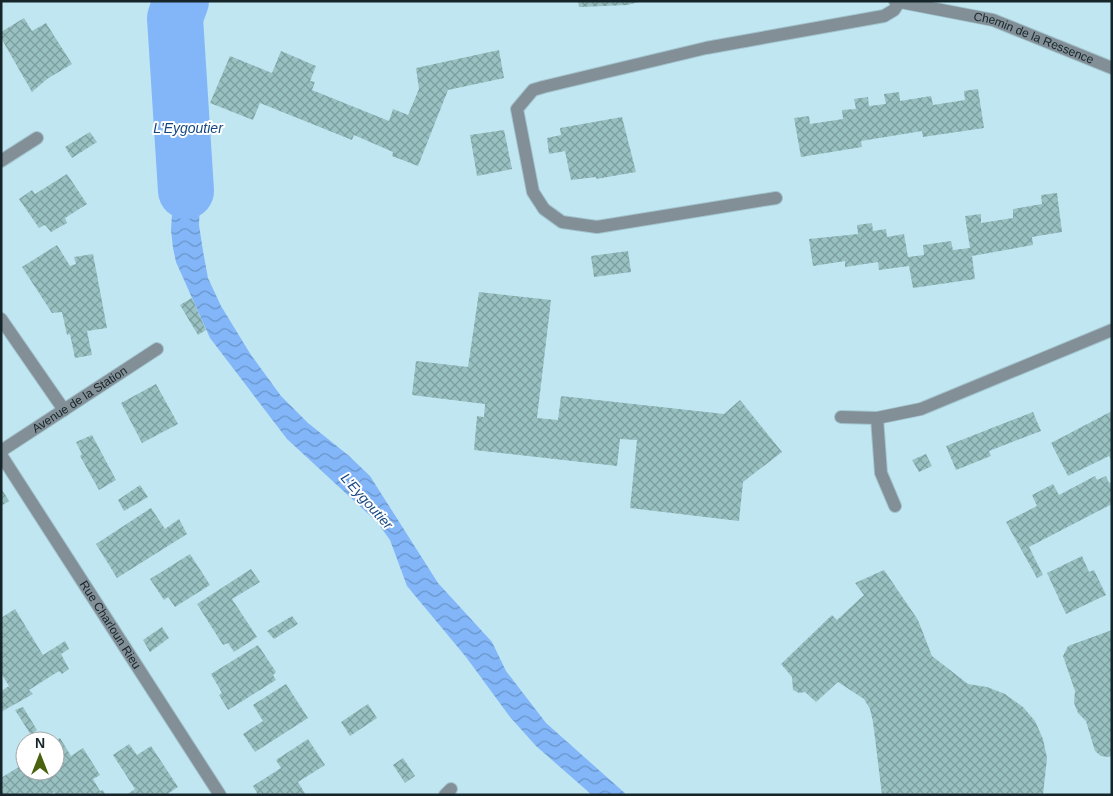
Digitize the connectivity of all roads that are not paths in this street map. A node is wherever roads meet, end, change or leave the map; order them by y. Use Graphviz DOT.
graph roads {
  1 [pos="897,2"];
  2 [pos="1112,68"];
  3 [pos="37,138"];
  4 [pos="1,161"];
  5 [pos="776,198"];
  6 [pos="1,319"];
  7 [pos="1112,330"];
  8 [pos="158,349"];
  9 [pos="64,410"];
  10 [pos="841,416"];
  11 [pos="876,418"];
  12 [pos="1,453"];
  13 [pos="895,506"];
  14 [pos="220,795"];
  1 -- 2 [label="street, Chemin de la Ressence"];
  1 -- 5 [label="street"];
  3 -- 4 [label="street"];
  6 -- 9 [label="street"];
  7 -- 11 [label="street"];
  8 -- 9 [label="street, Avenue de la Station"];
  9 -- 12 [label="street, Avenue de la Station"];
  10 -- 11 [label="street"];
  11 -- 13 [label="street"];
  12 -- 14 [label="street, Rue Charloun Rieu"];
}
